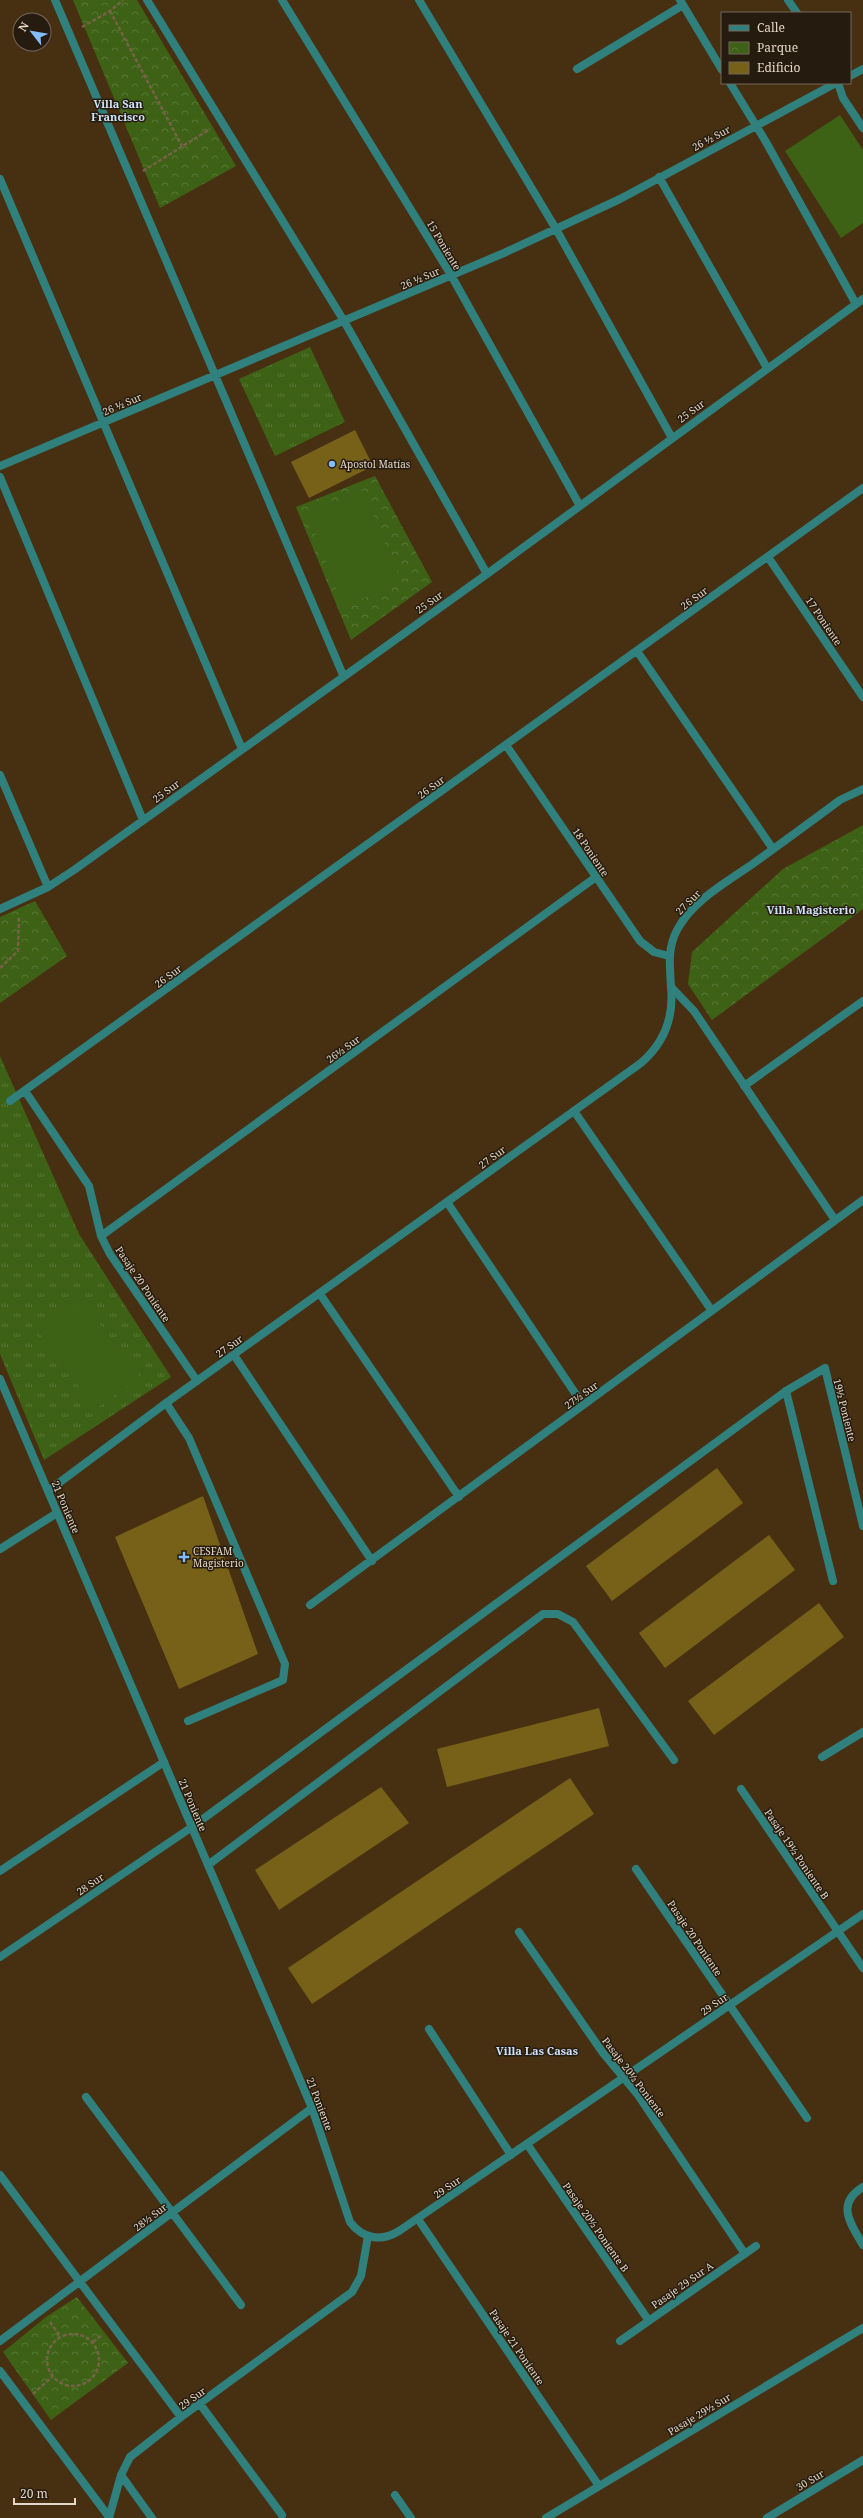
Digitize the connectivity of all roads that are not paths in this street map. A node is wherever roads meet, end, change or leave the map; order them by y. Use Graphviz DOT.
graph roads {
  1 [pos="55,0"];
  2 [pos="147,0"];
  3 [pos="282,0"];
  4 [pos="419,0"];
  5 [pos="788,0"];
  6 [pos="681,3"];
  7 [pos="796,12"];
  8 [pos="721,68"];
  9 [pos="577,69"];
  10 [pos="863,69"];
  11 [pos="851,75"];
  12 [pos="731,84"];
  13 [pos="835,84"];
  14 [pos="837,84"];
  15 [pos="755,126"];
  16 [pos="863,128"];
  17 [pos="659,177"];
  18 [pos="0,179"];
  19 [pos="556,229"];
  20 [pos="451,275"];
  21 [pos="863,299"];
  22 [pos="856,304"];
  23 [pos="344,321"];
  24 [pos="768,368"];
  25 [pos="216,375"];
  26 [pos="104,423"];
  27 [pos="672,438"];
  28 [pos="0,466"];
  29 [pos="0,477"];
  30 [pos="863,488"];
  31 [pos="580,506"];
  32 [pos="768,557"];
  33 [pos="487,574"];
  34 [pos="637,651"];
  35 [pos="343,676"];
  36 [pos="860,687"];
  37 [pos="863,697"];
  38 [pos="506,745"];
  39 [pos="242,749"];
  40 [pos="0,774"];
  41 [pos="863,789"];
  42 [pos="143,820"];
  43 [pos="773,849"];
  44 [pos="596,877"];
  45 [pos="48,887"];
  46 [pos="0,909"];
  47 [pos="669,956"];
  48 [pos="671,988"];
  49 [pos="863,1001"];
  50 [pos="744,1086"];
  51 [pos="25,1091"];
  52 [pos="10,1101"];
  53 [pos="574,1111"];
  54 [pos="863,1200"];
  55 [pos="447,1202"];
  56 [pos="835,1220"];
  57 [pos="101,1236"];
  58 [pos="320,1294"];
  59 [pos="712,1311"];
  60 [pos="234,1355"];
  61 [pos="825,1368"];
  62 [pos="0,1379"];
  63 [pos="197,1381"];
  64 [pos="786,1391"];
  65 [pos="166,1403"];
  66 [pos="583,1406"];
  67 [pos="48,1490"];
  68 [pos="459,1497"];
  69 [pos="58,1513"];
  70 [pos="863,1526"];
  71 [pos="0,1549"];
  72 [pos="372,1561"];
  73 [pos="833,1581"];
  74 [pos="310,1605"];
  75 [pos="188,1721"];
  76 [pos="863,1732"];
  77 [pos="822,1757"];
  78 [pos="674,1760"];
  79 [pos="164,1762"];
  80 [pos="741,1789"];
  81 [pos="192,1827"];
  82 [pos="208,1865"];
  83 [pos="636,1869"];
  84 [pos="0,1871"];
  85 [pos="863,1914"];
  86 [pos="838,1931"];
  87 [pos="519,1932"];
  88 [pos="0,1957"];
  89 [pos="863,1968"];
  90 [pos="729,2005"];
  91 [pos="429,2029"];
  92 [pos="624,2078"];
  93 [pos="86,2097"];
  94 [pos="312,2108"];
  95 [pos="807,2118"];
  96 [pos="527,2144"];
  97 [pos="511,2155"];
  98 [pos="0,2175"];
  99 [pos="863,2187"];
  100 [pos="173,2213"];
  101 [pos="418,2219"];
  102 [pos="368,2236"];
  103 [pos="863,2245"];
  104 [pos="756,2246"];
  105 [pos="745,2254"];
  106 [pos="80,2282"];
  107 [pos="241,2305"];
  108 [pos="649,2321"];
  109 [pos="863,2328"];
  110 [pos="0,2341"];
  111 [pos="620,2341"];
  112 [pos="0,2371"];
  113 [pos="200,2404"];
  114 [pos="181,2418"];
  115 [pos="863,2460"];
  116 [pos="121,2475"];
  117 [pos="599,2486"];
  118 [pos="395,2495"];
  119 [pos="282,2515"];
  120 [pos="109,2518"];
  121 [pos="152,2518"];
  122 [pos="411,2518"];
  123 [pos="546,2518"];
  124 [pos="766,2518"];
  1 -- 25 [label="street"];
  2 -- 23 [label="street"];
  3 -- 20 [label="street, 15 Poniente"];
  4 -- 19 [label="street"];
  5 -- 7 [label="street"];
  6 -- 8 [label="street"];
  6 -- 9 [label="street"];
  10 -- 11 [label="street"];
  12 -- 15 [label="street"];
  13 -- 15 [label="street, 26 ½ Sur"];
  14 -- 16 [label="street"];
  15 -- 17 [label="street, 26 ½ Sur"];
  15 -- 22 [label="street"];
  17 -- 19 [label="street, 26 ½ Sur"];
  17 -- 24 [label="street"];
  18 -- 26 [label="street"];
  19 -- 20 [label="street, 26 ½ Sur"];
  19 -- 27 [label="street"];
  20 -- 23 [label="street, 26 ½ Sur"];
  20 -- 31 [label="street, 15 Poniente"];
  21 -- 22 [label="street, 25 Sur"];
  22 -- 24 [label="street, 25 Sur"];
  23 -- 25 [label="street, 26 ½ Sur"];
  23 -- 33 [label="street"];
  24 -- 27 [label="street, 25 Sur"];
  25 -- 26 [label="street, 26 ½ Sur"];
  25 -- 35 [label="street"];
  26 -- 28 [label="street, 26 ½ Sur"];
  26 -- 39 [label="street"];
  27 -- 31 [label="street, 25 Sur"];
  29 -- 42 [label="street"];
  30 -- 32 [label="street, 26 Sur"];
  31 -- 33 [label="street, 25 Sur"];
  32 -- 34 [label="street, 26 Sur"];
  32 -- 36 [label="street, 17 Poniente"];
  33 -- 35 [label="street, 25 Sur"];
  34 -- 38 [label="street, 26 Sur"];
  34 -- 43 [label="street"];
  35 -- 39 [label="street, 25 Sur"];
  36 -- 37 [label="street, 17 Poniente"];
  38 -- 44 [label="street, 18 Poniente"];
  38 -- 51 [label="street, 26 Sur"];
  39 -- 42 [label="street, 25 Sur"];
  40 -- 45 [label="street"];
  41 -- 43 [label="street, 27 Sur"];
  42 -- 45 [label="street, 25 Sur"];
  43 -- 47 [label="street, 27 Sur"];
  44 -- 47 [label="street, 18 Poniente"];
  44 -- 57 [label="street, 26½ Sur"];
  45 -- 46 [label="street, 25 Sur"];
  47 -- 48 [label="street, 27 Sur"];
  48 -- 50 [label="street"];
  48 -- 53 [label="street, 27 Sur"];
  49 -- 50 [label="street"];
  50 -- 56 [label="street"];
  51 -- 52 [label="street, 26 Sur"];
  51 -- 57 [label="street, Pasaje 20 Poniente"];
  53 -- 55 [label="street, 27 Sur"];
  53 -- 59 [label="street"];
  54 -- 56 [label="street, 27½ Sur"];
  55 -- 58 [label="street, 27 Sur"];
  55 -- 66 [label="street"];
  56 -- 59 [label="street, 27½ Sur"];
  57 -- 63 [label="street, Pasaje 20 Poniente"];
  58 -- 60 [label="street, 27 Sur"];
  58 -- 68 [label="street"];
  59 -- 66 [label="street, 27½ Sur"];
  60 -- 63 [label="street, 27 Sur"];
  60 -- 72 [label="street"];
  61 -- 64 [label="street, 28 Sur"];
  61 -- 70 [label="street, 19½ Poniente"];
  62 -- 67 [label="street, 21 Poniente"];
  63 -- 65 [label="street, 27 Sur"];
  64 -- 73 [label="street"];
  64 -- 81 [label="street, 28 Sur"];
  65 -- 67 [label="street, 27 Sur"];
  65 -- 75 [label="street"];
  66 -- 68 [label="street, 27½ Sur"];
  67 -- 69 [label="street, 21 Poniente"];
  68 -- 72 [label="street, 27½ Sur"];
  69 -- 71 [label="street"];
  69 -- 79 [label="street, 21 Poniente"];
  72 -- 74 [label="street, 27½ Sur"];
  76 -- 77 [label="street"];
  78 -- 82 [label="street"];
  79 -- 81 [label="street, 21 Poniente"];
  79 -- 84 [label="street"];
  80 -- 86 [label="street, Pasaje 19½ Poniente B"];
  81 -- 82 [label="street, 21 Poniente"];
  81 -- 88 [label="street, 28 Sur"];
  82 -- 94 [label="street, 21 Poniente"];
  83 -- 90 [label="street, Pasaje 20 Poniente"];
  85 -- 86 [label="street, 29 Sur"];
  86 -- 89 [label="street, Pasaje 19½ Poniente B"];
  86 -- 90 [label="street, 29 Sur"];
  87 -- 92 [label="street, Pasaje 20½ Poniente"];
  90 -- 92 [label="street, 29 Sur"];
  90 -- 95 [label="street, Pasaje 20 Poniente"];
  91 -- 97 [label="street"];
  92 -- 96 [label="street, 29 Sur"];
  92 -- 105 [label="street, Pasaje 20½ Poniente"];
  93 -- 100 [label="street"];
  94 -- 100 [label="street, 28½ Sur"];
  94 -- 102 [label="street, 21 Poniente"];
  96 -- 97 [label="street, 29 Sur"];
  96 -- 108 [label="street, Pasaje 20½ Poniente B"];
  97 -- 101 [label="street, 29 Sur"];
  98 -- 106 [label="street"];
  99 -- 103 [label="street"];
  100 -- 106 [label="street, 28½ Sur"];
  100 -- 107 [label="street"];
  101 -- 102 [label="street, 29 Sur"];
  101 -- 117 [label="street, Pasaje 21 Poniente"];
  102 -- 113 [label="street, 29 Sur"];
  104 -- 105 [label="street, Pasaje 29 Sur A"];
  105 -- 108 [label="street, Pasaje 29 Sur A"];
  106 -- 110 [label="street, 28½ Sur"];
  106 -- 114 [label="street"];
  108 -- 111 [label="street, Pasaje 29 Sur A"];
  109 -- 117 [label="street, Pasaje 29½ Sur"];
  112 -- 120 [label="street"];
  113 -- 114 [label="street, 29 Sur"];
  113 -- 119 [label="street"];
  114 -- 116 [label="street, 29 Sur"];
  115 -- 124 [label="street, 30 Sur"];
  116 -- 120 [label="street, 29 Sur"];
  116 -- 121 [label="street"];
  117 -- 123 [label="street, Pasaje 29½ Sur"];
  118 -- 122 [label="street"];
}
